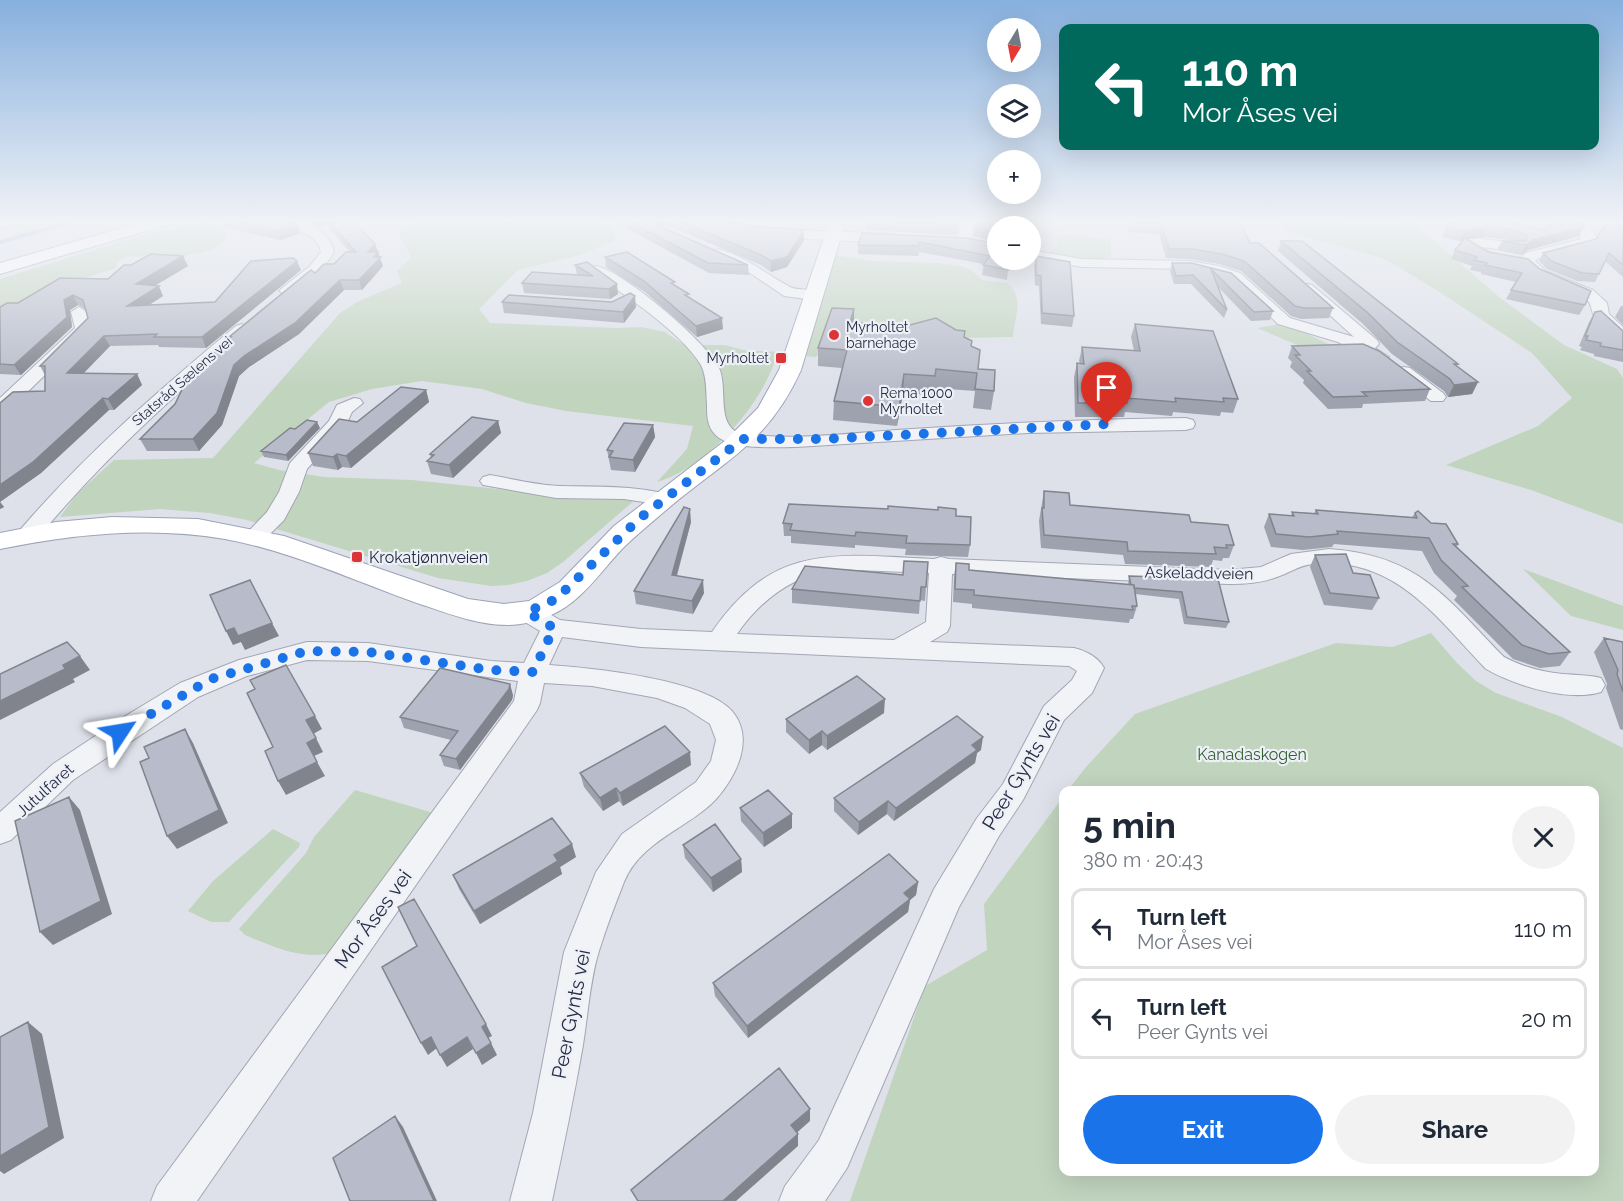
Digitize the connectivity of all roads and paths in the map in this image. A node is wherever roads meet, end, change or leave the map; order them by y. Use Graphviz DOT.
graph roads {
  1 [pos="309,276"];
  2 [pos="607,276"];
  3 [pos="764,276"];
  4 [pos="820,276"];
  5 [pos="1230,276"];
  6 [pos="1546,276"];
  7 [pos="1297,279"];
  8 [pos="632,294"];
  9 [pos="814,295"];
  10 [pos="276,300"];
  11 [pos="616,306"];
  12 [pos="79,312"];
  13 [pos="258,315"];
  14 [pos="1623,336"];
  15 [pos="1381,357"];
  16 [pos="1432,399"];
  17 [pos="354,403"];
  18 [pos="0,408"];
  19 [pos="1186,424"];
  20 [pos="743,439"];
  21 [pos="490,481"];
  22 [pos="663,499"];
  23 [pos="28,535"];
  24 [pos="254,537"];
  25 [pos="0,541"];
  26 [pos="941,564"];
  27 [pos="541,620"];
  28 [pos="719,641"];
  29 [pos="900,648"];
  30 [pos="533,672"];
  31 [pos="1592,685"];
  32 [pos="0,831"];
  33 [pos="172,1201"];
  34 [pos="531,1201"];
  35 [pos="801,1201"];
  1 -- 10 [label="street"];
  2 -- 8 [label="street"];
  3 -- 9 [label="street"];
  4 -- 9 [label="main road"];
  5 -- 15 [label="street"];
  6 -- 14 [label="street"];
  7 -- 15 [label="street"];
  8 -- 11 [label="street"];
  8 -- 20 [label="street"];
  9 -- 20 [label="main road"];
  12 -- 18 [label="street"];
  13 -- 23 [label="street, Statsråd Sælens vei"];
  15 -- 16 [label="street"];
  17 -- 24 [label="street"];
  19 -- 20 [label="street"];
  20 -- 22 [label="main road"];
  21 -- 22 [label="street"];
  22 -- 27 [label="main road"];
  23 -- 24 [label="main road"];
  23 -- 25 [label="main road"];
  24 -- 27 [label="main road"];
  26 -- 28 [label="street, Askeladdveien"];
  26 -- 29 [label="street"];
  26 -- 31 [label="street, Askeladdveien"];
  27 -- 28 [label="street, Peer Gynts vei"];
  27 -- 30 [label="street, Mor Åses vei"];
  28 -- 29 [label="street, Peer Gynts vei"];
  29 -- 35 [label="street, Peer Gynts vei"];
  30 -- 32 [label="street, Jutulfaret"];
  30 -- 33 [label="street, Mor Åses vei"];
  30 -- 34 [label="street, Peer Gynts vei"];
}
